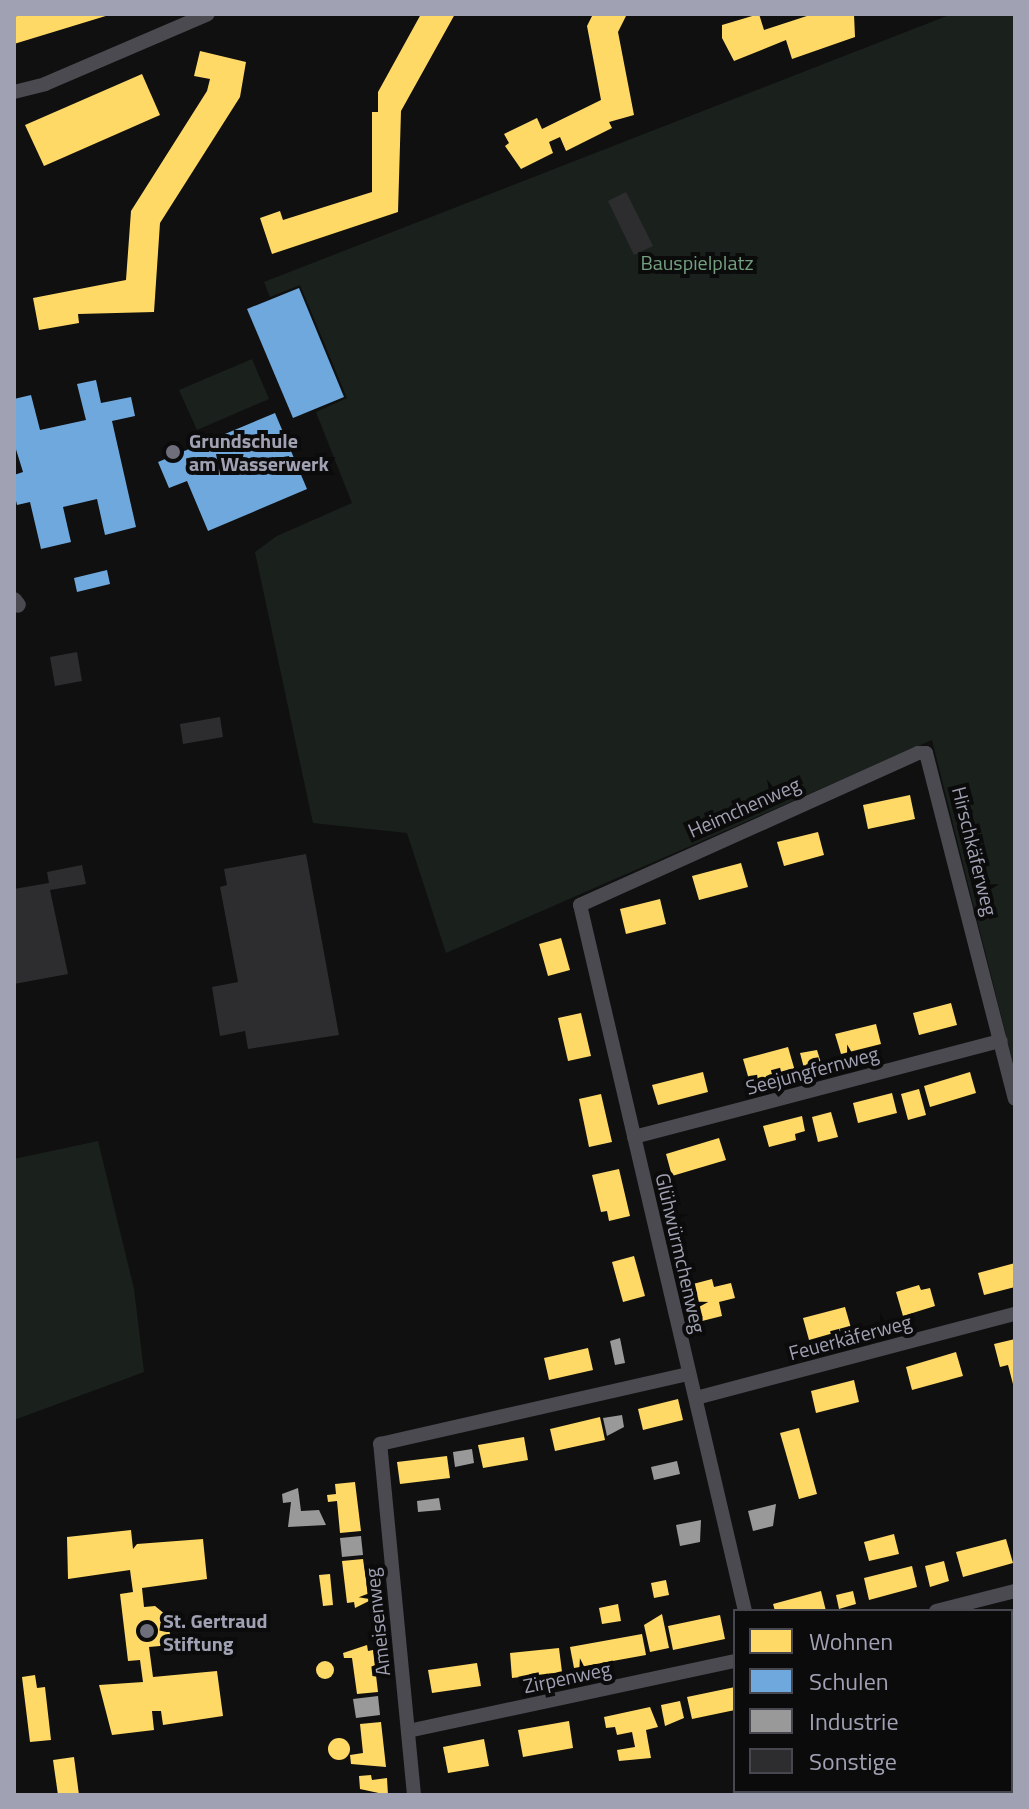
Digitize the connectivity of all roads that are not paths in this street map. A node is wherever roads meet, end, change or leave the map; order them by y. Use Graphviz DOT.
graph roads {
  1 [pos="208,14"];
  2 [pos="14,92"];
  3 [pos="926,753"];
  4 [pos="580,905"];
  5 [pos="1001,1041"];
  6 [pos="1015,1099"];
  7 [pos="634,1137"];
  8 [pos="1015,1314"];
  9 [pos="689,1374"];
  10 [pos="696,1398"];
  11 [pos="1015,1591"];
  12 [pos="745,1609"];
  13 [pos="944,1609"];
  14 [pos="733,1661"];
  15 [pos="408,1731"];
  16 [pos="414,1795"];
  1 -- 2 [label="street"];
  3 -- 4 [label="street, Heimchenweg"];
  3 -- 5 [label="street, Hirschkäferweg"];
  4 -- 7 [label="street, Glühwürmchenweg"];
  5 -- 6 [label="street, Hirschkäferweg"];
  5 -- 7 [label="street, Seejungfernweg"];
  7 -- 9 [label="street, Glühwürmchenweg"];
  8 -- 10 [label="street, Feuerkäferweg"];
  9 -- 10 [label="street, Glühwürmchenweg"];
  9 -- 15 [label="street, Ameisenweg"];
  10 -- 12 [label="street, Glühwürmchenweg"];
  11 -- 13 [label="street"];
  14 -- 15 [label="street, Zirpenweg"];
  15 -- 16 [label="street, Ameisenweg"];
}
